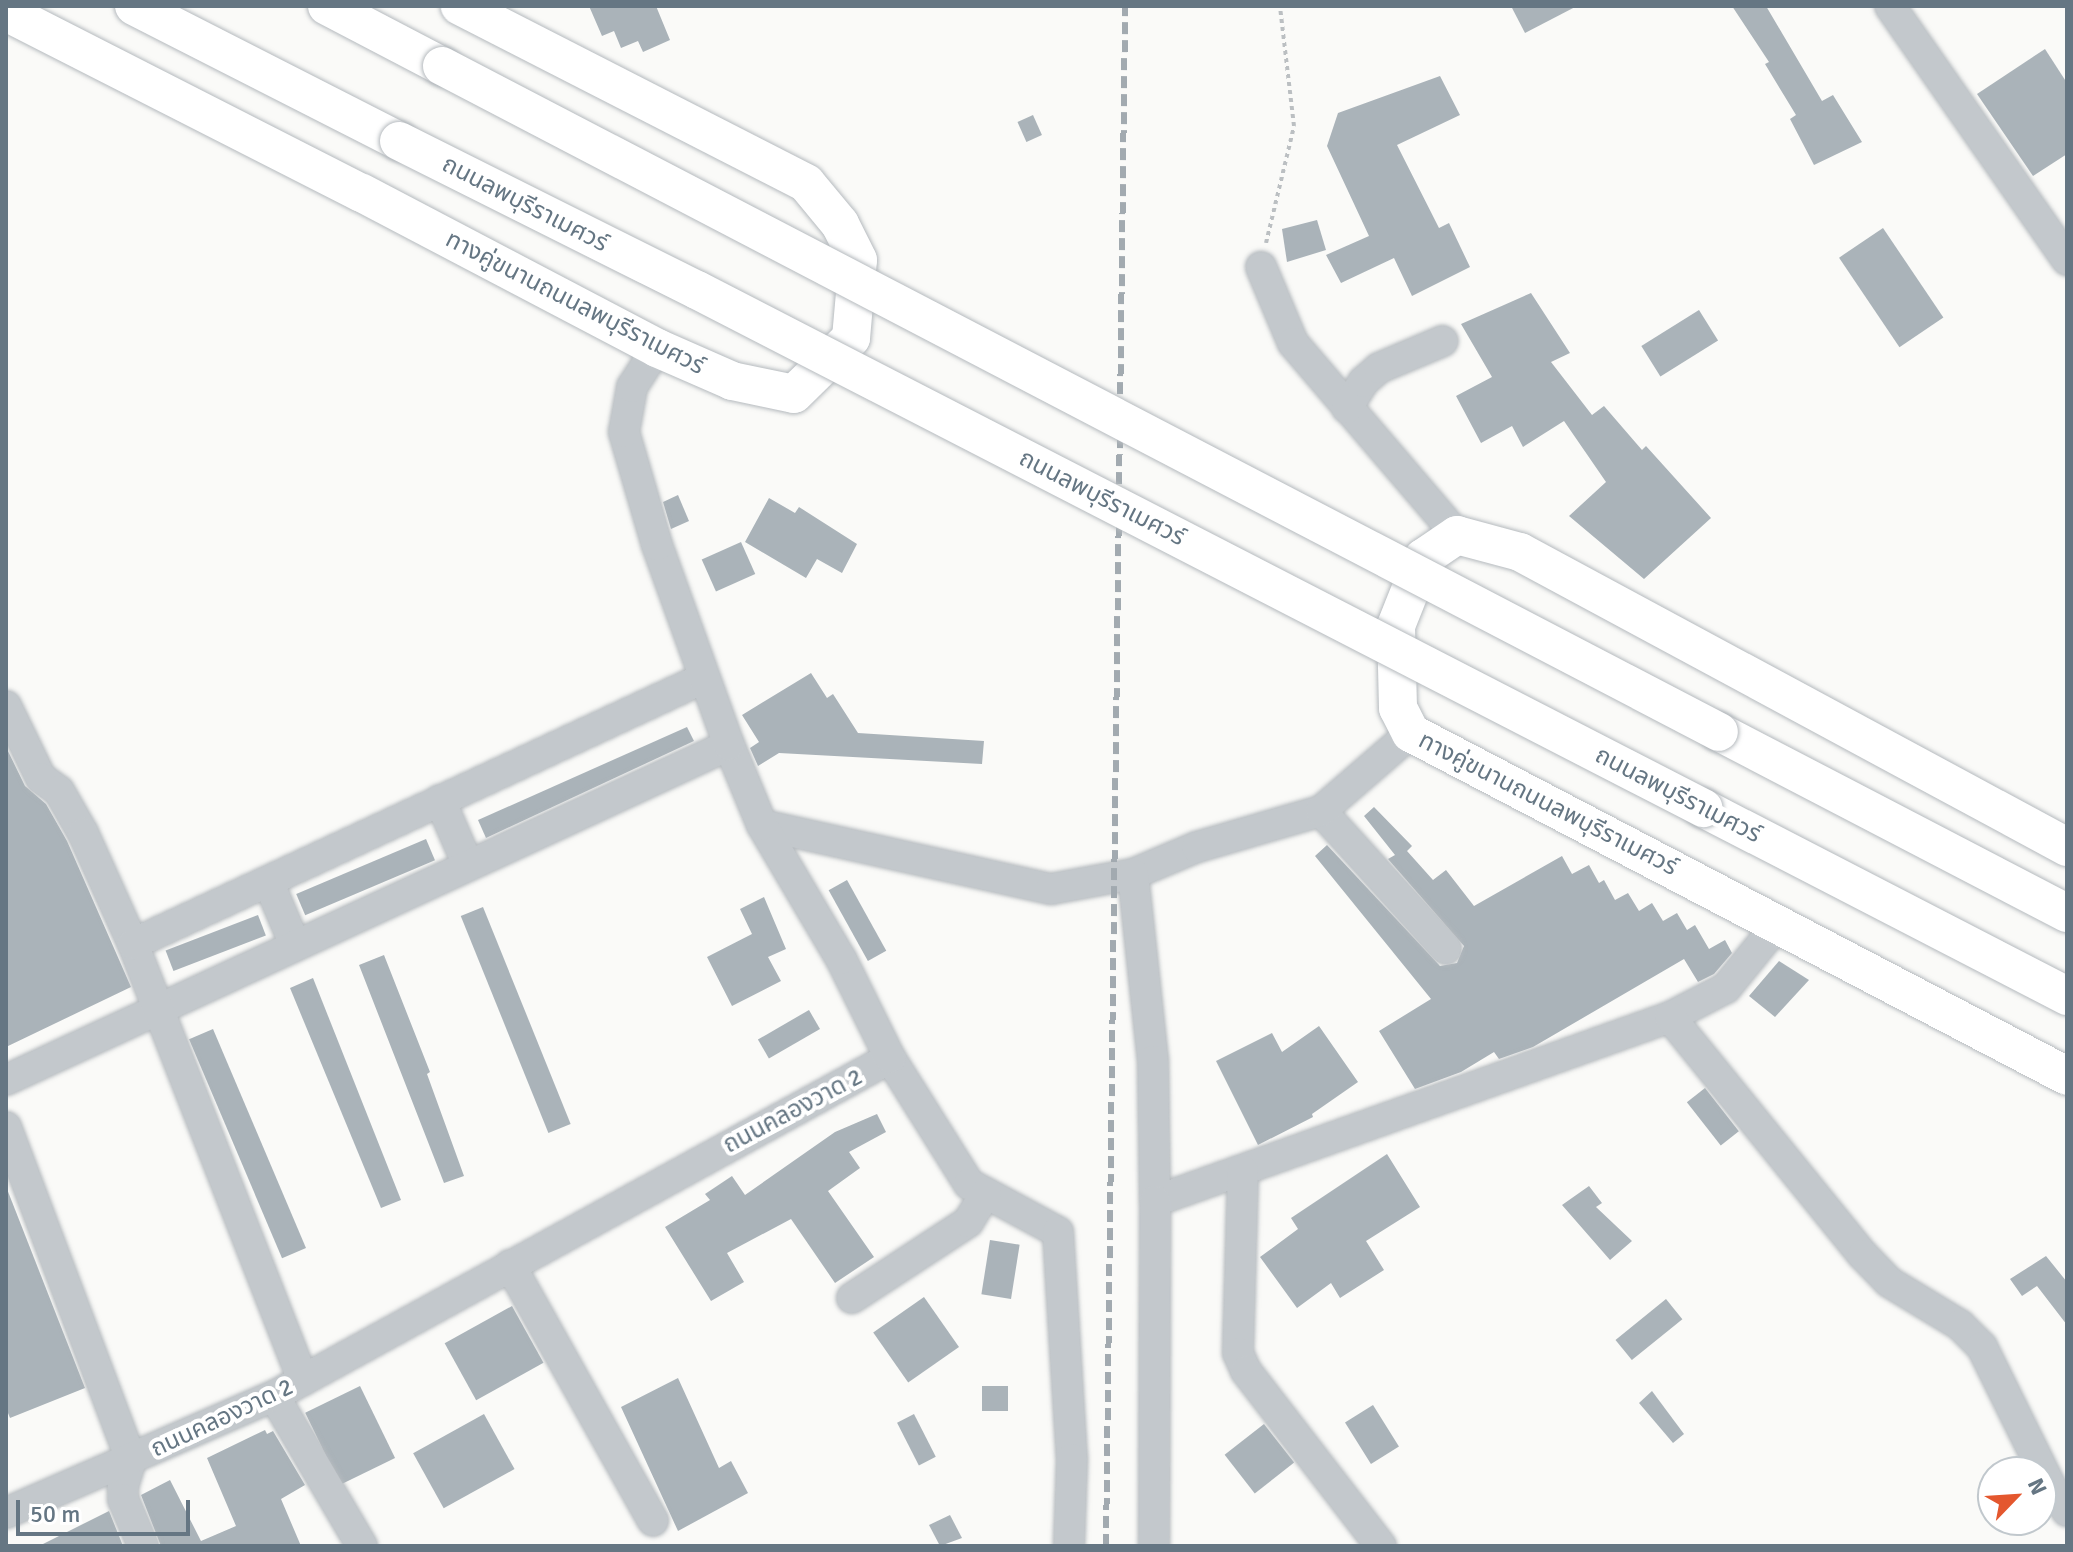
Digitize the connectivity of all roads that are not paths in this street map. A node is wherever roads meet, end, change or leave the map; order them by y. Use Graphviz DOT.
graph roads {
  1 [pos="134,6"];
  2 [pos="327,6"];
  3 [pos="460,6"];
  4 [pos="1890,6"];
  5 [pos="6,12"];
  6 [pos="2067,260"];
  7 [pos="1261,267"];
  8 [pos="1443,341"];
  9 [pos="657,348"];
  10 [pos="1347,408"];
  11 [pos="1457,535"];
  12 [pos="704,678"];
  13 [pos="6,706"];
  14 [pos="1411,733"];
  15 [pos="729,745"];
  16 [pos="440,800"];
  17 [pos="1321,811"];
  18 [pos="762,825"];
  19 [pos="2067,847"];
  20 [pos="468,865"];
  21 [pos="1133,874"];
  22 [pos="268,881"];
  23 [pos="2067,913"];
  24 [pos="1778,924"];
  25 [pos="133,944"];
  26 [pos="295,945"];
  27 [pos="1446,949"];
  28 [pos="2067,996"];
  29 [pos="157,1009"];
  30 [pos="1670,1017"];
  31 [pos="890,1058"];
  32 [pos="2067,1076"];
  33 [pos="6,1080"];
  34 [pos="6,1127"];
  35 [pos="1243,1171"];
  36 [pos="986,1193"];
  37 [pos="1155,1201"];
  38 [pos="510,1265"];
  39 [pos="852,1298"];
  40 [pos="303,1380"];
  41 [pos="274,1396"];
  42 [pos="131,1460"];
  43 [pos="2067,1511"];
  44 [pos="6,1513"];
  45 [pos="653,1521"];
  46 [pos="143,1546"];
  47 [pos="362,1546"];
  48 [pos="1069,1546"];
  49 [pos="1154,1546"];
  50 [pos="1381,1546"];
  1 -- 28 [label="main road, ถนนลพบุรีราเมศวร์, bridge"];
  2 -- 23 [label="main road, bridge"];
  3 -- 9 [label="main road, ทางคู่ขนานถนนลพบุรีราเมศวร์"];
  4 -- 6 [label="street"];
  5 -- 9 [label="main road, ทางคู่ขนานถนนลพบุรีราเมศวร์"];
  7 -- 10 [label="street"];
  8 -- 10 [label="street"];
  9 -- 12 [label="street, ถนนคลองวาด 2"];
  10 -- 11 [label="street"];
  11 -- 14 [label="main road, ทางคู่ขนานถนนลพบุรีราเมศวร์"];
  11 -- 19 [label="main road"];
  12 -- 15 [label="street, ถนนคลองวาด 2"];
  12 -- 16 [label="street"];
  13 -- 25 [label="street"];
  14 -- 17 [label="street"];
  14 -- 24 [label="main road, ทางคู่ขนานถนนลพบุรีราเมศวร์"];
  15 -- 18 [label="street, ถนนคลองวาด 2"];
  15 -- 20 [label="street"];
  16 -- 20 [label="street"];
  16 -- 22 [label="street"];
  17 -- 21 [label="street"];
  17 -- 27 [label="street"];
  18 -- 21 [label="street"];
  18 -- 31 [label="street, ถนนคลองวาด 2"];
  20 -- 26 [label="street"];
  21 -- 37 [label="street"];
  22 -- 25 [label="street"];
  22 -- 26 [label="street"];
  24 -- 30 [label="street"];
  24 -- 32 [label="main road, ทางคู่ขนานถนนลพบุรีราเมศวร์"];
  25 -- 29 [label="street"];
  26 -- 29 [label="street"];
  29 -- 33 [label="street"];
  29 -- 40 [label="street"];
  30 -- 35 [label="street"];
  30 -- 43 [label="street"];
  31 -- 36 [label="street"];
  31 -- 38 [label="street, ถนนคลองวาด 2"];
  34 -- 42 [label="street"];
  35 -- 37 [label="street"];
  35 -- 50 [label="street"];
  36 -- 39 [label="street"];
  36 -- 48 [label="street"];
  37 -- 49 [label="street"];
  38 -- 40 [label="street, ถนนคลองวาด 2"];
  38 -- 45 [label="street"];
  40 -- 41 [label="street, ถนนคลองวาด 2"];
  41 -- 42 [label="street, ถนนคลองวาด 2"];
  41 -- 47 [label="street"];
  42 -- 44 [label="street, ถนนคลองวาด 2"];
  42 -- 46 [label="street"];
}
